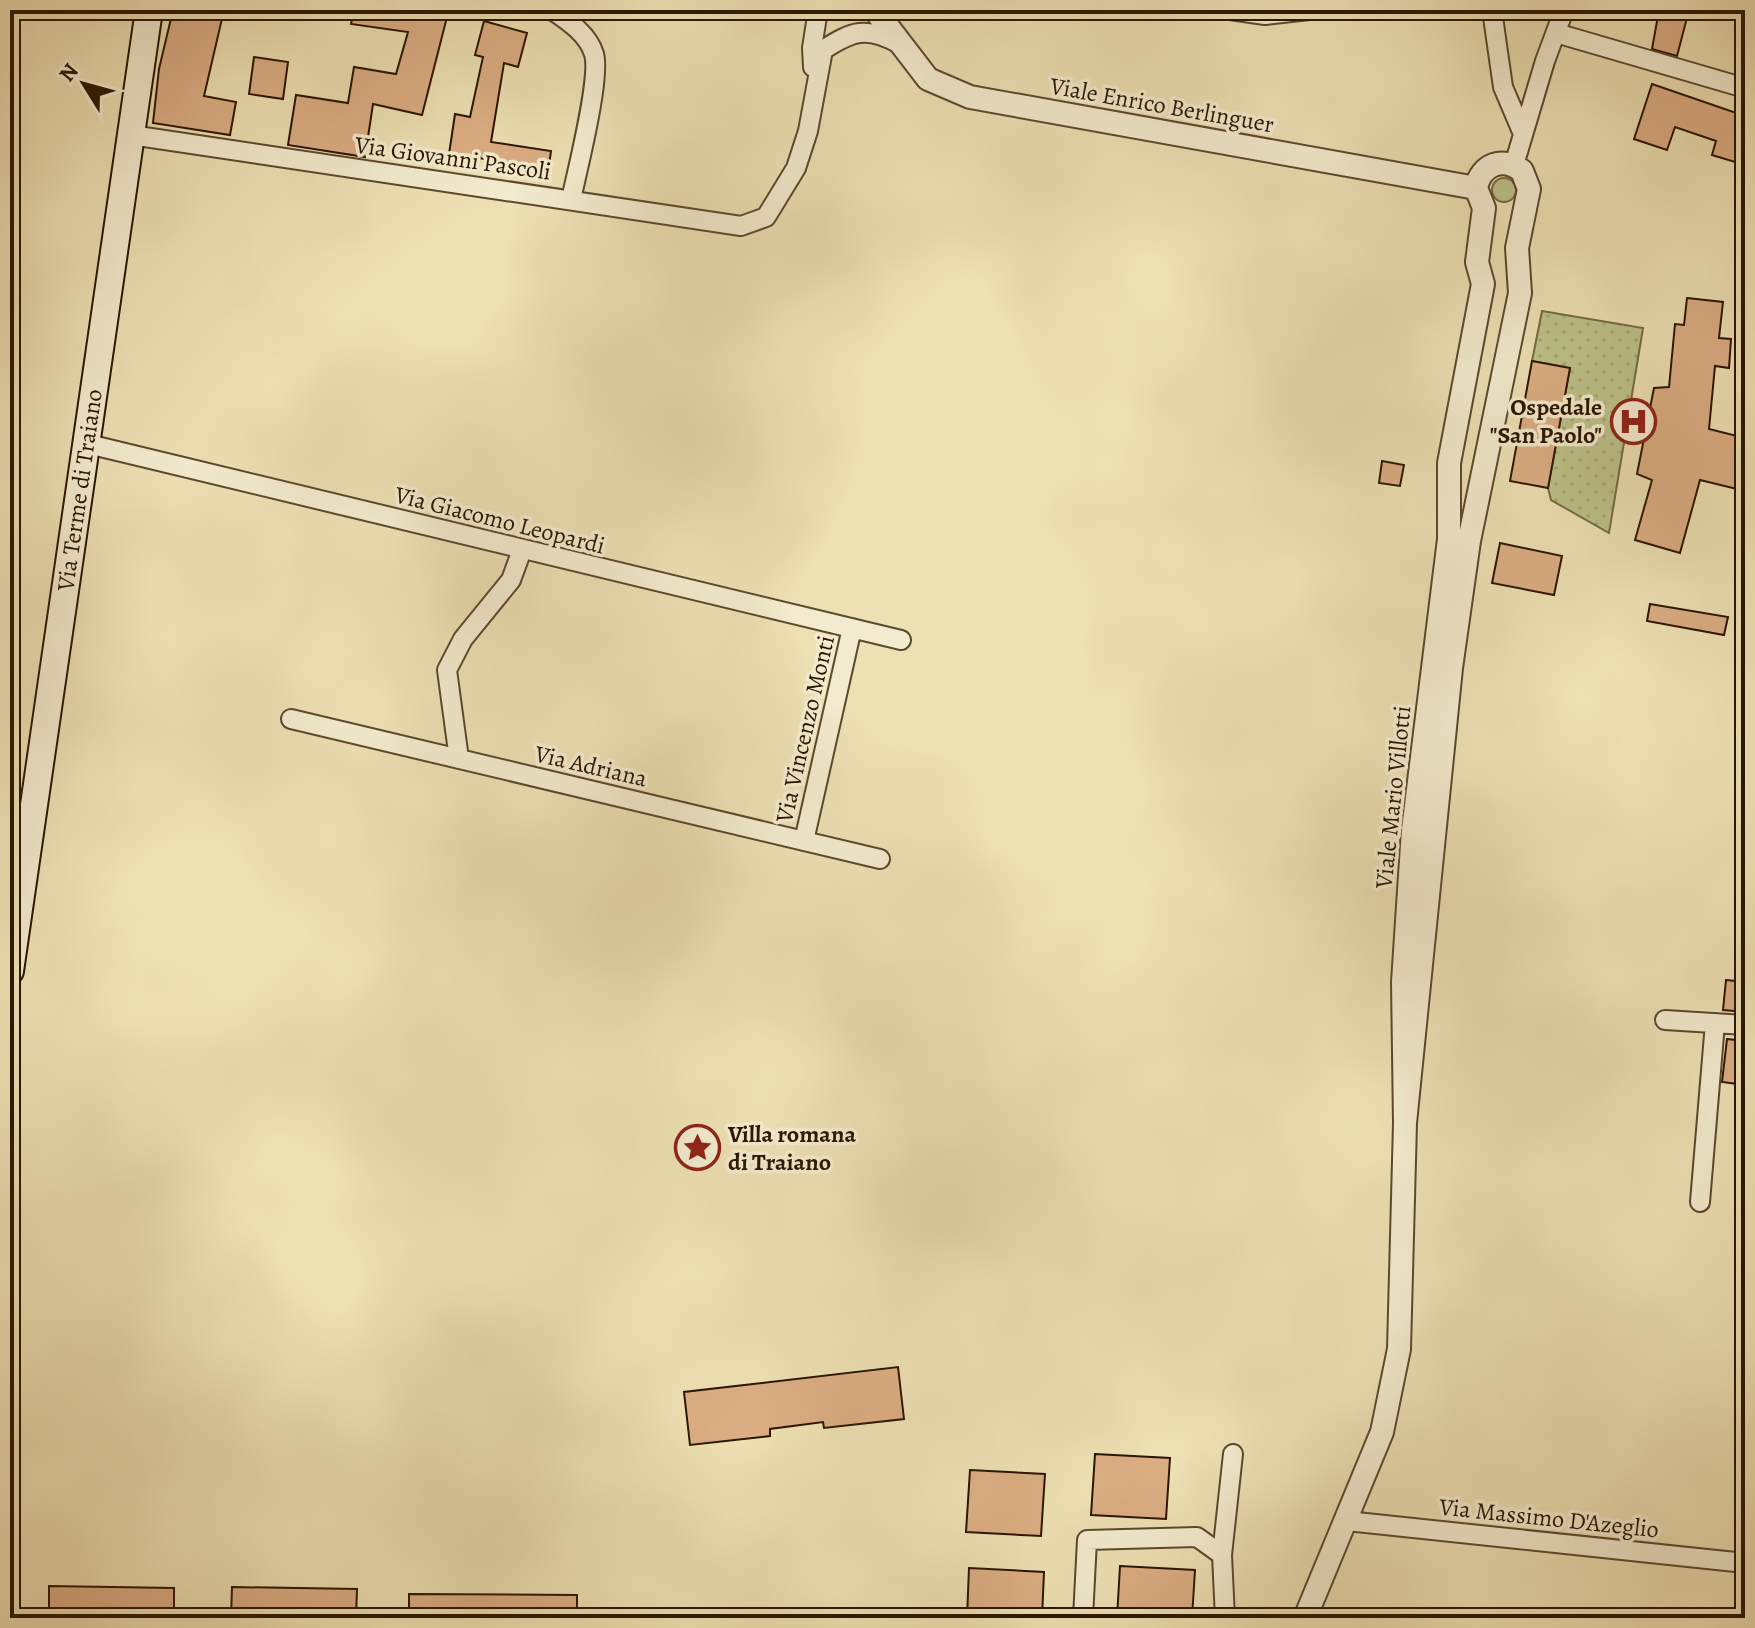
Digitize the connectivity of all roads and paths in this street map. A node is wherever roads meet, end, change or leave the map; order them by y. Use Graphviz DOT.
graph roads {
  1 [pos="149,10"];
  2 [pos="552,10"];
  3 [pos="818,10"];
  4 [pos="875,10"];
  5 [pos="1230,10"];
  6 [pos="1309,10"];
  7 [pos="1492,10"];
  8 [pos="1564,10"];
  9 [pos="1556,33"];
  10 [pos="899,43"];
  11 [pos="815,86"];
  12 [pos="1745,88"];
  13 [pos="1523,134"];
  14 [pos="131,135"];
  15 [pos="1514,165"];
  16 [pos="1480,198"];
  17 [pos="571,200"];
  18 [pos="1527,200"];
  19 [pos="88,444"];
  20 [pos="1449,477"];
  21 [pos="1481,486"];
  22 [pos="522,550"];
  23 [pos="852,628"];
  24 [pos="901,640"];
  25 [pos="291,719"];
  26 [pos="459,759"];
  27 [pos="804,841"];
  28 [pos="880,859"];
  29 [pos="10,971"];
  30 [pos="1665,1020"];
  31 [pos="1715,1023"];
  32 [pos="1745,1025"];
  33 [pos="1405,1123"];
  34 [pos="1700,1202"];
  35 [pos="1233,1454"];
  36 [pos="1347,1521"];
  37 [pos="1222,1555"];
  38 [pos="1745,1563"];
  39 [pos="1083,1618"];
  40 [pos="1225,1618"];
  41 [pos="1305,1618"];
  1 -- 14 [label="main road, Via Terme di Traiano"];
  2 -- 17 [label="street"];
  3 -- 11 [label="street"];
  4 -- 10 [label="street, Viale Enrico Berlinguer"];
  5 -- 6 [label="street"];
  7 -- 13 [label="street"];
  8 -- 9 [label="street"];
  9 -- 12 [label="street"];
  9 -- 13 [label="street"];
  10 -- 11 [label="street"];
  10 -- 16 [label="street, Viale Enrico Berlinguer"];
  11 -- 17 [label="street, Via Giovanni Pascoli"];
  13 -- 15 [label="street"];
  14 -- 17 [label="street, Via Giovanni Pascoli"];
  14 -- 19 [label="main road, Via Terme di Traiano"];
  15 -- 16 [label="street"];
  15 -- 18 [label="street"];
  16 -- 18 [label="street"];
  16 -- 20 [label="street, Viale Mario Villotti"];
  18 -- 21 [label="street, Viale Mario Villotti"];
  19 -- 22 [label="street, Via Giacomo Leopardi"];
  19 -- 29 [label="main road, Via Terme di Traiano"];
  20 -- 21 [label="street"];
  20 -- 33 [label="street, Viale Mario Villotti"];
  21 -- 33 [label="street, Viale Mario Villotti"];
  22 -- 23 [label="street, Via Giacomo Leopardi"];
  22 -- 26 [label="street"];
  23 -- 24 [label="street, Via Giacomo Leopardi"];
  23 -- 27 [label="street, Via Vincenzo Monti"];
  25 -- 26 [label="street, Via Adriana"];
  26 -- 27 [label="street, Via Adriana"];
  27 -- 28 [label="street, Via Adriana"];
  30 -- 31 [label="street"];
  31 -- 32 [label="street"];
  31 -- 34 [label="street"];
  33 -- 36 [label="street, Viale Mario Villotti"];
  35 -- 37 [label="street"];
  36 -- 38 [label="street, Via Massimo D'Azeglio"];
  36 -- 41 [label="street, Viale Mario Villotti"];
  37 -- 39 [label="street"];
  37 -- 40 [label="street"];
}
